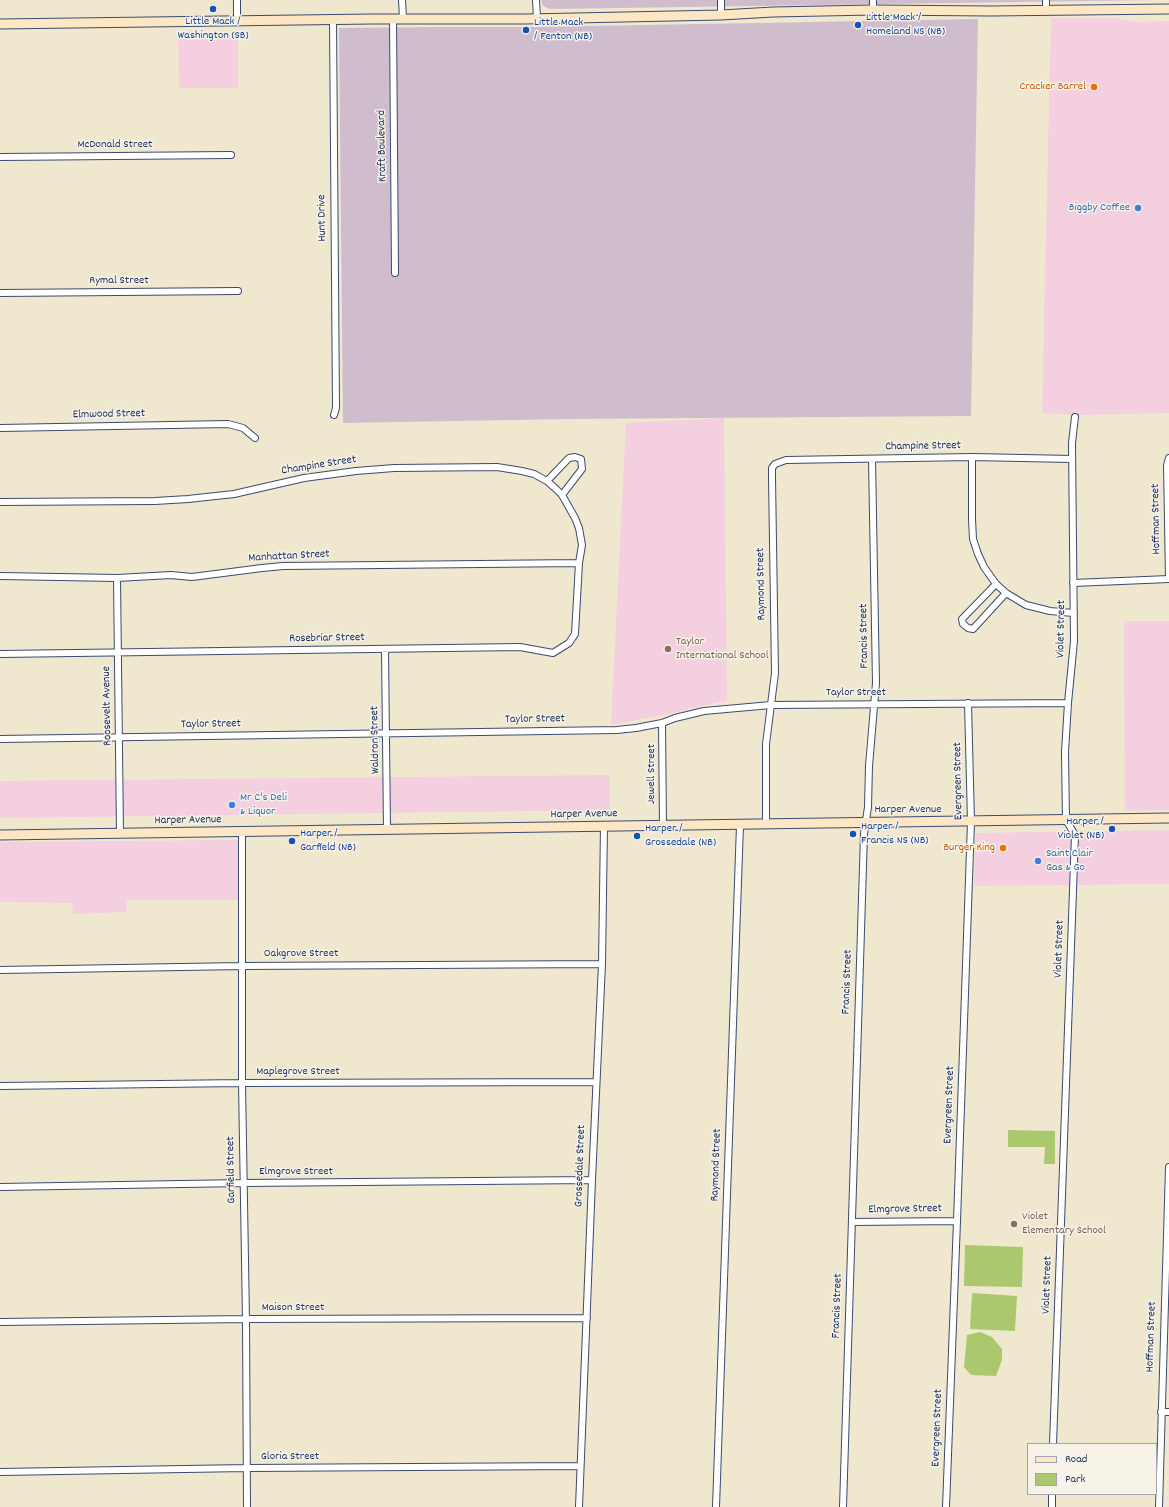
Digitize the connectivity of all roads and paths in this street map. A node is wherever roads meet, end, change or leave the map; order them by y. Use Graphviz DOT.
graph roads {
  1 [pos="237,0"];
  2 [pos="402,0"];
  3 [pos="536,0"];
  4 [pos="721,0"];
  5 [pos="873,0"];
  6 [pos="1046,0"];
  7 [pos="1169,9"];
  8 [pos="873,10"];
  9 [pos="1046,11"];
  10 [pos="721,15"];
  11 [pos="403,18"];
  12 [pos="537,18"];
  13 [pos="333,19"];
  14 [pos="393,19"];
  15 [pos="237,21"];
  16 [pos="0,24"];
  17 [pos="231,155"];
  18 [pos="0,157"];
  19 [pos="395,273"];
  20 [pos="238,291"];
  21 [pos="0,293"];
  22 [pos="334,415"];
  23 [pos="1075,417"];
  24 [pos="0,428"];
  25 [pos="255,438"];
  26 [pos="972,457"];
  27 [pos="1169,458"];
  28 [pos="872,459"];
  29 [pos="1072,459"];
  30 [pos="775,464"];
  31 [pos="547,481"];
  32 [pos="562,495"];
  33 [pos="0,502"];
  34 [pos="579,563"];
  35 [pos="0,576"];
  36 [pos="117,578"];
  37 [pos="1169,579"];
  38 [pos="1073,582"];
  39 [pos="996,584"];
  40 [pos="1006,593"];
  41 [pos="1074,613"];
  42 [pos="385,649"];
  43 [pos="118,653"];
  44 [pos="0,654"];
  45 [pos="968,703"];
  46 [pos="1068,703"];
  47 [pos="875,704"];
  48 [pos="771,705"];
  49 [pos="662,722"];
  50 [pos="387,734"];
  51 [pos="119,737"];
  52 [pos="0,739"];
  53 [pos="1169,818"];
  54 [pos="1066,820"];
  55 [pos="866,822"];
  56 [pos="971,822"];
  57 [pos="766,824"];
  58 [pos="740,825"];
  59 [pos="604,826"];
  60 [pos="663,826"];
  61 [pos="387,830"];
  62 [pos="242,832"];
  63 [pos="120,834"];
  64 [pos="0,836"];
  65 [pos="602,964"];
  66 [pos="242,966"];
  67 [pos="0,970"];
  68 [pos="596,1082"];
  69 [pos="242,1083"];
  70 [pos="0,1086"];
  71 [pos="1169,1167"];
  72 [pos="592,1180"];
  73 [pos="243,1183"];
  74 [pos="0,1187"];
  75 [pos="957,1221"];
  76 [pos="852,1222"];
  77 [pos="586,1318"];
  78 [pos="246,1319"];
  79 [pos="0,1322"];
  80 [pos="1161,1412"];
  81 [pos="1169,1412"];
  82 [pos="1054,1443"];
  83 [pos="580,1466"];
  84 [pos="246,1468"];
  85 [pos="0,1472"];
  86 [pos="1052,1495"];
  87 [pos="247,1507"];
  88 [pos="579,1507"];
  89 [pos="716,1507"];
  90 [pos="843,1507"];
  91 [pos="946,1507"];
  92 [pos="1052,1507"];
  93 [pos="1159,1507"];
  1 -- 15 [label="street"];
  2 -- 11 [label="street"];
  3 -- 12 [label="street"];
  4 -- 10 [label="street"];
  5 -- 8 [label="street"];
  6 -- 9 [label="street"];
  7 -- 9 [label="main road"];
  8 -- 9 [label="main road"];
  8 -- 10 [label="main road"];
  10 -- 12 [label="main road"];
  11 -- 12 [label="main road"];
  11 -- 14 [label="main road"];
  13 -- 14 [label="main road"];
  13 -- 15 [label="main road"];
  13 -- 22 [label="street, Hunt Drive"];
  14 -- 19 [label="street, Kraft Boulevard"];
  15 -- 16 [label="main road"];
  17 -- 18 [label="street, McDonald Street"];
  20 -- 21 [label="street, Rymal Street"];
  23 -- 29 [label="street, Violet Street"];
  24 -- 25 [label="street, Elmwood Street"];
  26 -- 28 [label="street, Champine Street"];
  26 -- 29 [label="street, Champine Street"];
  26 -- 39 [label="street"];
  27 -- 37 [label="street, Hoffman Street"];
  28 -- 30 [label="street, Champine Street"];
  28 -- 47 [label="street, Francis Street"];
  29 -- 38 [label="street, Violet Street"];
  30 -- 48 [label="street, Raymond Street"];
  31 -- 32 [label="street, Champine Street"];
  31 -- 32 [label="street"];
  31 -- 33 [label="street, Champine Street"];
  32 -- 34 [label="street, Champine Street"];
  34 -- 36 [label="street, Manhattan Street"];
  34 -- 42 [label="street, Rosebriar Street"];
  35 -- 36 [label="street, Manhattan Street"];
  36 -- 43 [label="street, Roosevelt Avenue"];
  37 -- 38 [label="street"];
  38 -- 41 [label="street, Violet Street"];
  39 -- 40 [label="street"];
  39 -- 40 [label="street"];
  40 -- 41 [label="street"];
  41 -- 46 [label="street, Violet Street"];
  42 -- 43 [label="street, Rosebriar Street"];
  42 -- 50 [label="street, Waldron Street"];
  43 -- 44 [label="street, Rosebriar Street"];
  43 -- 51 [label="street, Roosevelt Avenue"];
  45 -- 46 [label="street, Taylor Street"];
  45 -- 47 [label="street, Taylor Street"];
  45 -- 56 [label="street, Evergreen Street"];
  46 -- 54 [label="street, Violet Street"];
  47 -- 48 [label="street, Taylor Street"];
  47 -- 55 [label="street, Francis Street"];
  48 -- 49 [label="street, Taylor Street"];
  48 -- 57 [label="street, Raymond Street"];
  49 -- 50 [label="street, Taylor Street"];
  49 -- 60 [label="street, Jewell Street"];
  50 -- 51 [label="street, Taylor Street"];
  50 -- 61 [label="street, Waldron Street"];
  51 -- 52 [label="street, Taylor Street"];
  51 -- 63 [label="street, Roosevelt Avenue"];
  53 -- 54 [label="main road, Harper Avenue"];
  54 -- 56 [label="main road, Harper Avenue"];
  54 -- 82 [label="street, Violet Street"];
  55 -- 56 [label="main road, Harper Avenue"];
  55 -- 57 [label="main road, Harper Avenue"];
  55 -- 76 [label="street, Francis Street"];
  56 -- 75 [label="street, Evergreen Street"];
  57 -- 58 [label="main road, Harper Avenue"];
  58 -- 60 [label="main road, Harper Avenue"];
  58 -- 89 [label="street, Raymond Street"];
  59 -- 60 [label="main road, Harper Avenue"];
  59 -- 61 [label="main road, Harper Avenue"];
  59 -- 65 [label="street, Grossedale Street"];
  61 -- 62 [label="main road, Harper Avenue"];
  62 -- 63 [label="main road, Harper Avenue"];
  62 -- 66 [label="street, Garfield Street"];
  63 -- 64 [label="main road, Harper Avenue"];
  65 -- 66 [label="street, Oakgrove Street"];
  65 -- 68 [label="street, Grossedale Street"];
  66 -- 67 [label="street, Oakgrove Street"];
  66 -- 69 [label="street, Garfield Street"];
  68 -- 69 [label="street, Maplegrove Street"];
  68 -- 72 [label="street, Grossedale Street"];
  69 -- 70 [label="street, Maplegrove Street"];
  69 -- 73 [label="street, Garfield Street"];
  71 -- 80 [label="street, Hoffman Street"];
  72 -- 73 [label="street, Elmgrove Street"];
  72 -- 77 [label="street, Grossedale Street"];
  73 -- 74 [label="street, Elmgrove Street"];
  73 -- 78 [label="street, Garfield Street"];
  75 -- 76 [label="street, Elmgrove Street"];
  75 -- 91 [label="street, Evergreen Street"];
  76 -- 90 [label="street, Francis Street"];
  77 -- 78 [label="street, Maison Street"];
  77 -- 83 [label="street, Grossedale Street"];
  78 -- 79 [label="street, Maison Street"];
  78 -- 84 [label="street, Garfield Street"];
  80 -- 81 [label="street"];
  80 -- 93 [label="street, Hoffman Street"];
  83 -- 84 [label="street, Gloria Street"];
  83 -- 88 [label="street, Grossedale Street"];
  84 -- 85 [label="street, Gloria Street"];
  84 -- 87 [label="street, Garfield Street"];
  86 -- 92 [label="street"];
}
